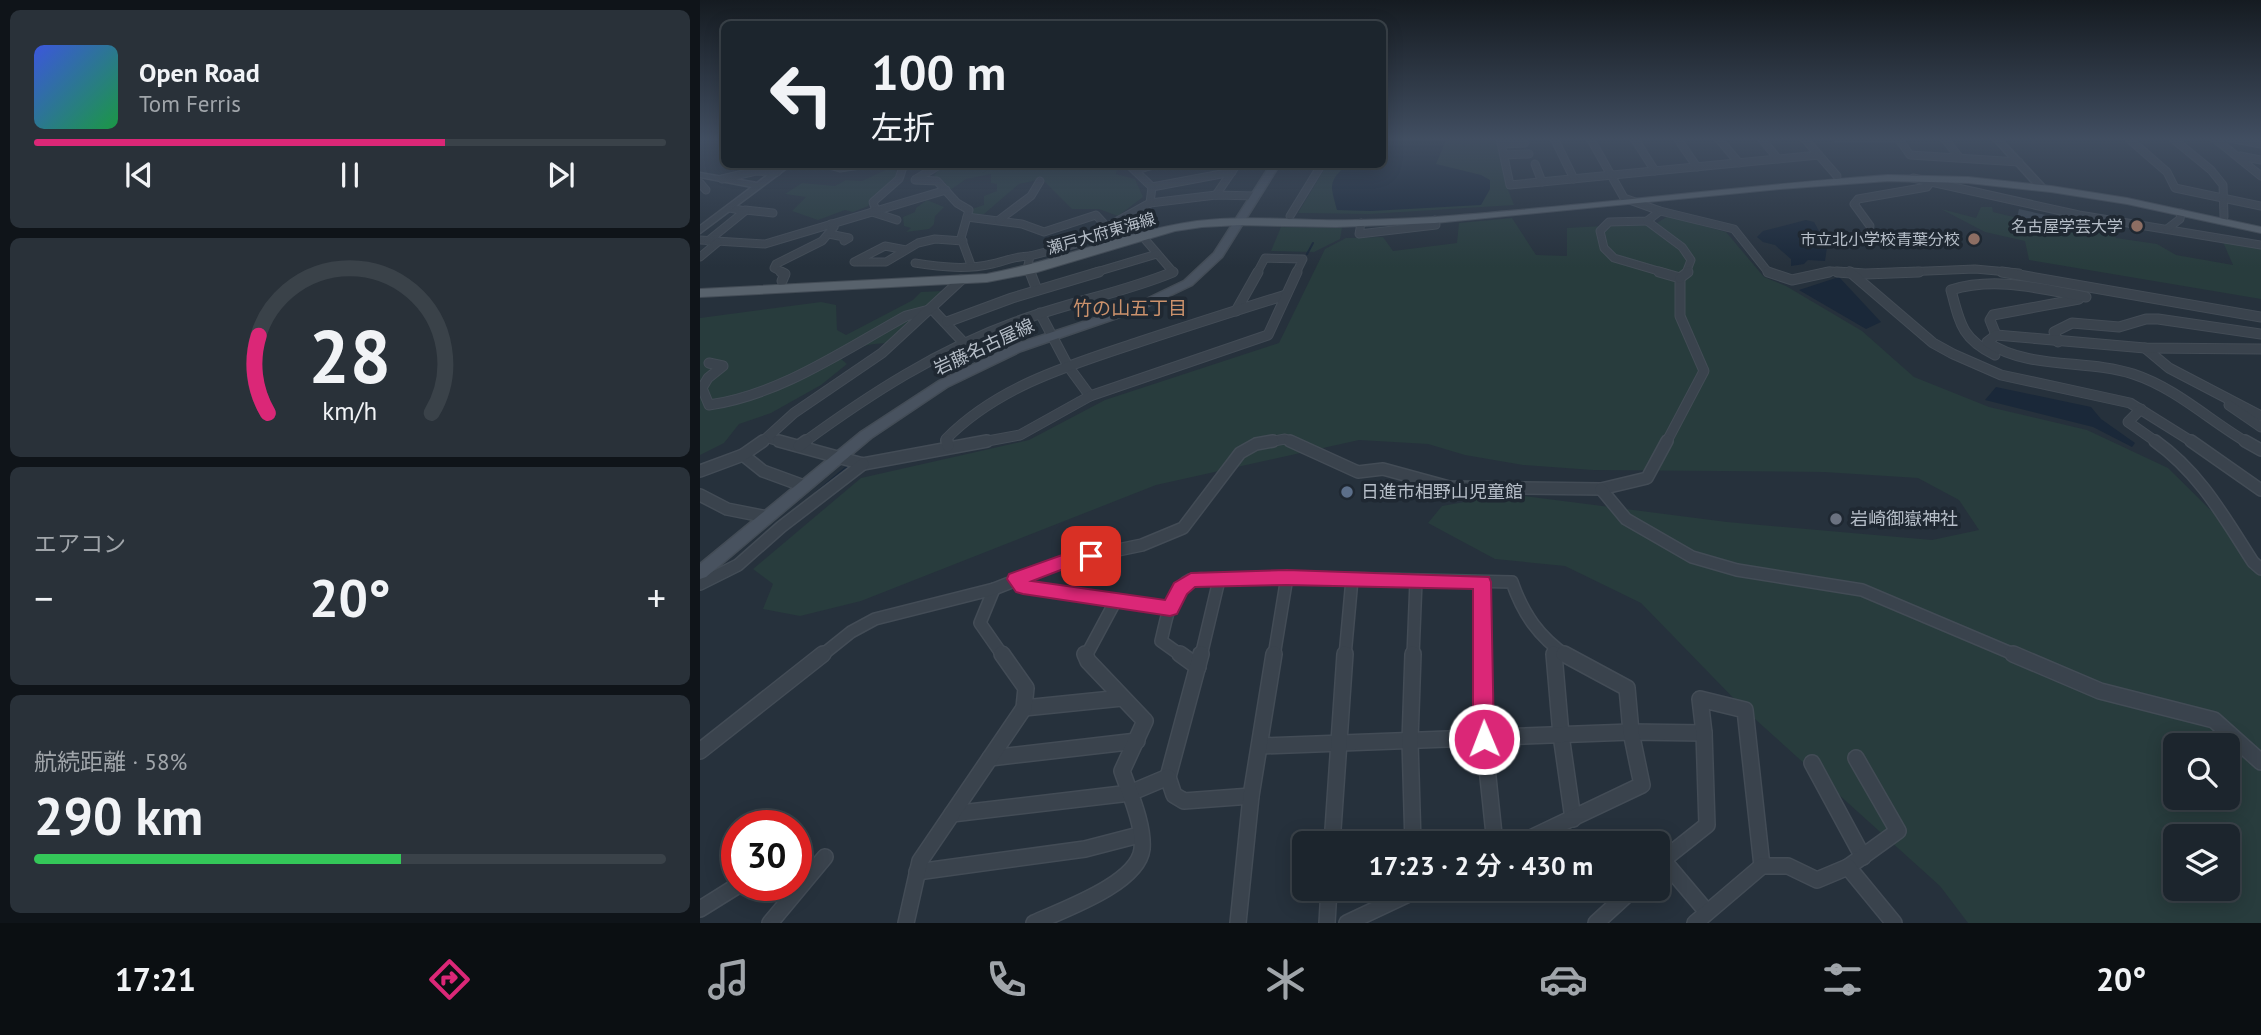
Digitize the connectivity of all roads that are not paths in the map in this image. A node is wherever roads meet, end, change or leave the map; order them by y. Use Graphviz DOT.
graph roads {
  1 [pos="733,181"];
  2 [pos="766,181"];
  3 [pos="896,181"];
  4 [pos="937,181"];
  5 [pos="1040,181"];
  6 [pos="1146,181"];
  7 [pos="1184,181"];
  8 [pos="1226,181"];
  9 [pos="1265,181"];
  10 [pos="1311,181"];
  11 [pos="1509,181"];
  12 [pos="1552,181"];
  13 [pos="1615,181"];
  14 [pos="1794,181"];
  15 [pos="1831,181"];
  16 [pos="1923,181"];
  17 [pos="1969,181"];
  18 [pos="1997,181"];
  19 [pos="2036,181"];
  20 [pos="2172,181"];
  21 [pos="2220,181"];
  22 [pos="1542,182"];
  23 [pos="1930,183"];
  24 [pos="2040,185"];
  25 [pos="760,186"];
  26 [pos="1152,187"];
  27 [pos="946,190"];
  28 [pos="1216,195"];
  29 [pos="1256,196"];
  30 [pos="2225,199"];
  31 [pos="1628,200"];
  32 [pos="1150,203"];
  33 [pos="2261,206"];
  34 [pos="730,208"];
  35 [pos="745,210"];
  36 [pos="1660,211"];
  37 [pos="874,212"];
  38 [pos="774,213"];
  39 [pos="2181,213"];
  40 [pos="1290,216"];
  41 [pos="967,217"];
  42 [pos="2224,217"];
  43 [pos="1242,218"];
  44 [pos="897,220"];
  45 [pos="999,220"];
  46 [pos="1647,221"];
  47 [pos="1107,224"];
  48 [pos="1870,226"];
  49 [pos="2261,228"];
  50 [pos="830,229"];
  51 [pos="2167,229"];
  52 [pos="700,230"];
  53 [pos="1143,237"];
  54 [pos="1117,238"];
  55 [pos="704,241"];
  56 [pos="845,241"];
  57 [pos="963,241"];
  58 [pos="718,242"];
  59 [pos="2261,245"];
  60 [pos="906,250"];
  61 [pos="1157,254"];
  62 [pos="700,257"];
  63 [pos="915,263"];
  64 [pos="1029,264"];
  65 [pos="971,265"];
  66 [pos="1849,271"];
  67 [pos="1679,278"];
  68 [pos="961,280"];
  69 [pos="782,281"];
  70 [pos="700,286"];
  71 [pos="1037,290"];
  72 [pos="2112,292"];
  73 [pos="700,293"];
  74 [pos="1286,295"];
  75 [pos="2086,297"];
  76 [pos="932,309"];
  77 [pos="1236,311"];
  78 [pos="1040,313"];
  79 [pos="2261,317"];
  80 [pos="947,322"];
  81 [pos="2261,334"];
  82 [pos="1996,335"];
  83 [pos="1051,336"];
  84 [pos="964,342"];
  85 [pos="2058,342"];
  86 [pos="2145,348"];
  87 [pos="2261,349"];
  88 [pos="709,363"];
  89 [pos="1068,366"];
  90 [pos="2173,371"];
  91 [pos="1090,396"];
  92 [pos="2182,397"];
  93 [pos="2141,409"];
  94 [pos="2261,416"];
  95 [pos="2261,427"];
  96 [pos="768,438"];
  97 [pos="799,446"];
  98 [pos="948,446"];
  99 [pos="2261,450"];
  100 [pos="743,455"];
  101 [pos="840,456"];
  102 [pos="863,464"];
  103 [pos="702,472"];
  104 [pos="804,486"];
  105 [pos="1601,489"];
  106 [pos="2261,489"];
  107 [pos="700,495"];
  108 [pos="766,517"];
  109 [pos="2261,569"];
  110 [pos="700,573"];
  111 [pos="1287,577"];
  112 [pos="1016,579"];
  113 [pos="1352,579"];
  114 [pos="1219,580"];
  115 [pos="1416,581"];
  116 [pos="1482,582"];
  117 [pos="700,584"];
  118 [pos="995,589"];
  119 [pos="1115,602"];
  120 [pos="1170,608"];
  121 [pos="1554,649"];
  122 [pos="1198,667"];
  123 [pos="1122,698"];
  124 [pos="1024,708"];
  125 [pos="1632,732"];
  126 [pos="1704,733"];
  127 [pos="1561,736"];
  128 [pos="1484,739"];
  129 [pos="1137,741"];
  130 [pos="1410,741"];
  131 [pos="1337,743"];
  132 [pos="1261,746"];
  133 [pos="700,751"];
  134 [pos="990,758"];
  135 [pos="1856,758"];
  136 [pos="2261,762"];
  137 [pos="1812,763"];
  138 [pos="1168,777"];
  139 [pos="1130,793"];
  140 [pos="1251,796"];
  141 [pos="952,814"];
  142 [pos="1573,819"];
  143 [pos="1333,831"];
  144 [pos="1413,831"];
  145 [pos="1493,831"];
  146 [pos="1547,831"];
  147 [pos="1139,835"];
  148 [pos="1670,855"];
  149 [pos="825,857"];
  150 [pos="1863,857"];
  151 [pos="1762,866"];
  152 [pos="1848,867"];
  153 [pos="812,868"];
  154 [pos="917,872"];
  155 [pos="1670,876"];
  156 [pos="721,896"];
  157 [pos="785,901"];
  158 [pos="1328,901"];
  159 [pos="1393,901"];
  160 [pos="1620,901"];
  161 [pos="700,909"];
  162 [pos="1701,917"];
  163 [pos="770,923"];
  164 [pos="906,923"];
  165 [pos="1034,923"];
  166 [pos="1238,923"];
  167 [pos="1327,923"];
  168 [pos="1347,923"];
  169 [pos="1596,923"];
  170 [pos="1894,923"];
  1 -- 25 [label="street"];
  2 -- 25 [label="street"];
  3 -- 37 [label="street"];
  4 -- 27 [label="street"];
  5 -- 45 [label="street"];
  6 -- 26 [label="street"];
  7 -- 26 [label="street"];
  8 -- 28 [label="street"];
  9 -- 29 [label="main road, 岩藤名古屋線"];
  10 -- 40 [label="street"];
  11 -- 22 [label="street"];
  12 -- 22 [label="street"];
  13 -- 31 [label="street"];
  14 -- 31 [label="main road, 瀬戸大府東海線"];
  15 -- 31 [label="main road, 瀬戸大府東海線"];
  16 -- 23 [label="street"];
  17 -- 24 [label="main road, 瀬戸大府東海線"];
  18 -- 24 [label="main road, 瀬戸大府東海線"];
  19 -- 24 [label="street"];
  20 -- 30 [label="street"];
  21 -- 30 [label="street"];
  23 -- 48 [label="street"];
  23 -- 51 [label="street"];
  24 -- 39 [label="main road, 瀬戸大府東海線"];
  24 -- 42 [label="main road, 瀬戸大府東海線"];
  25 -- 34 [label="street"];
  26 -- 32 [label="street"];
  27 -- 37 [label="street"];
  27 -- 41 [label="street"];
  28 -- 29 [label="street"];
  28 -- 32 [label="street"];
  29 -- 43 [label="main road, 岩藤名古屋線"];
  30 -- 33 [label="street"];
  30 -- 42 [label="street"];
  31 -- 36 [label="street"];
  31 -- 40 [label="main road, 瀬戸大府東海線"];
  31 -- 43 [label="main road, 瀬戸大府東海線"];
  32 -- 47 [label="street"];
  34 -- 35 [label="street"];
  34 -- 52 [label="street"];
  35 -- 38 [label="street"];
  35 -- 55 [label="street"];
  36 -- 46 [label="street"];
  36 -- 66 [label="street"];
  37 -- 44 [label="street"];
  37 -- 50 [label="street"];
  39 -- 49 [label="main road, 瀬戸大府東海線"];
  39 -- 51 [label="street"];
  40 -- 43 [label="main road, 瀬戸大府東海線"];
  41 -- 45 [label="street"];
  41 -- 57 [label="street"];
  42 -- 49 [label="main road, 瀬戸大府東海線"];
  43 -- 53 [label="main road, 瀬戸大府東海線"];
  43 -- 54 [label="main road, 瀬戸大府東海線"];
  43 -- 83 [label="main road, 岩藤名古屋線"];
  45 -- 47 [label="street"];
  46 -- 67 [label="street"];
  46 -- 67 [label="street"];
  47 -- 54 [label="street"];
  47 -- 64 [label="street"];
  50 -- 56 [label="street"];
  50 -- 58 [label="street"];
  50 -- 69 [label="street"];
  51 -- 59 [label="street"];
  53 -- 61 [label="street"];
  53 -- 64 [label="main road, 瀬戸大府東海線"];
  54 -- 64 [label="main road, 瀬戸大府東海線"];
  55 -- 58 [label="street"];
  57 -- 60 [label="street"];
  57 -- 65 [label="street"];
  58 -- 62 [label="street"];
  60 -- 60 [label="street"];
  61 -- 71 [label="street"];
  61 -- 78 [label="street"];
  63 -- 65 [label="street"];
  64 -- 65 [label="street"];
  64 -- 68 [label="main road, 瀬戸大府東海線"];
  64 -- 69 [label="main road, 瀬戸大府東海線"];
  64 -- 71 [label="street"];
  66 -- 72 [label="street"];
  66 -- 93 [label="street"];
  67 -- 105 [label="street"];
  68 -- 73 [label="main road, 瀬戸大府東海線"];
  68 -- 76 [label="street"];
  69 -- 70 [label="main road, 瀬戸大府東海線"];
  71 -- 80 [label="street"];
  72 -- 75 [label="street"];
  72 -- 79 [label="street"];
  74 -- 77 [label="street"];
  74 -- 77 [label="street"];
  74 -- 91 [label="street"];
  75 -- 82 [label="street"];
  75 -- 92 [label="street"];
  76 -- 80 [label="street"];
  76 -- 88 [label="street"];
  76 -- 96 [label="street"];
  77 -- 89 [label="street"];
  78 -- 83 [label="street"];
  78 -- 84 [label="street"];
  80 -- 84 [label="street"];
  81 -- 85 [label="street"];
  82 -- 85 [label="street"];
  82 -- 92 [label="street"];
  83 -- 89 [label="street"];
  83 -- 101 [label="main road, 岩藤名古屋線"];
  84 -- 97 [label="street"];
  85 -- 86 [label="street"];
  86 -- 87 [label="street"];
  86 -- 90 [label="street"];
  89 -- 91 [label="street"];
  89 -- 98 [label="street"];
  90 -- 94 [label="street"];
  90 -- 95 [label="street"];
  91 -- 98 [label="street"];
  92 -- 99 [label="street"];
  93 -- 106 [label="street"];
  93 -- 109 [label="street"];
  96 -- 97 [label="street"];
  96 -- 100 [label="street"];
  97 -- 101 [label="street"];
  98 -- 102 [label="street"];
  100 -- 103 [label="street"];
  100 -- 104 [label="street"];
  101 -- 102 [label="street"];
  101 -- 104 [label="main road, 岩藤名古屋線"];
  102 -- 117 [label="street"];
  104 -- 108 [label="main road, 岩藤名古屋線"];
  105 -- 112 [label="street"];
  105 -- 136 [label="street"];
  107 -- 108 [label="street"];
  108 -- 110 [label="main road, 岩藤名古屋線"];
  111 -- 113 [label="street"];
  111 -- 114 [label="street"];
  111 -- 132 [label="street"];
  112 -- 118 [label="street"];
  112 -- 119 [label="street"];
  113 -- 115 [label="street"];
  113 -- 131 [label="street"];
  114 -- 120 [label="street"];
  114 -- 122 [label="street"];
  115 -- 116 [label="street"];
  115 -- 130 [label="street"];
  116 -- 121 [label="street"];
  116 -- 128 [label="street"];
  118 -- 124 [label="street"];
  118 -- 133 [label="street"];
  119 -- 120 [label="street"];
  119 -- 123 [label="street"];
  120 -- 122 [label="street"];
  121 -- 125 [label="street"];
  121 -- 127 [label="street"];
  122 -- 138 [label="street"];
  123 -- 124 [label="street"];
  123 -- 129 [label="street"];
  124 -- 134 [label="street"];
  125 -- 126 [label="street"];
  125 -- 127 [label="street"];
  125 -- 142 [label="street"];
  126 -- 148 [label="street"];
  126 -- 151 [label="street"];
  127 -- 128 [label="street"];
  127 -- 142 [label="street"];
  128 -- 130 [label="street"];
  128 -- 145 [label="street"];
  129 -- 134 [label="street"];
  129 -- 139 [label="street"];
  130 -- 131 [label="street"];
  130 -- 144 [label="street"];
  131 -- 132 [label="street"];
  131 -- 143 [label="street"];
  132 -- 140 [label="street"];
  134 -- 141 [label="street"];
  135 -- 150 [label="street"];
  137 -- 150 [label="street"];
  138 -- 139 [label="street"];
  138 -- 140 [label="street"];
  139 -- 141 [label="street"];
  139 -- 147 [label="street"];
  140 -- 166 [label="street"];
  141 -- 154 [label="street"];
  142 -- 146 [label="street"];
  147 -- 154 [label="street"];
  147 -- 165 [label="street"];
  149 -- 153 [label="street"];
  150 -- 152 [label="street"];
  151 -- 152 [label="street"];
  151 -- 162 [label="street"];
  152 -- 170 [label="street"];
  154 -- 164 [label="street"];
  155 -- 162 [label="street"];
  156 -- 161 [label="street"];
  157 -- 163 [label="street"];
  158 -- 167 [label="street"];
  159 -- 168 [label="street"];
  160 -- 169 [label="street"];
}
